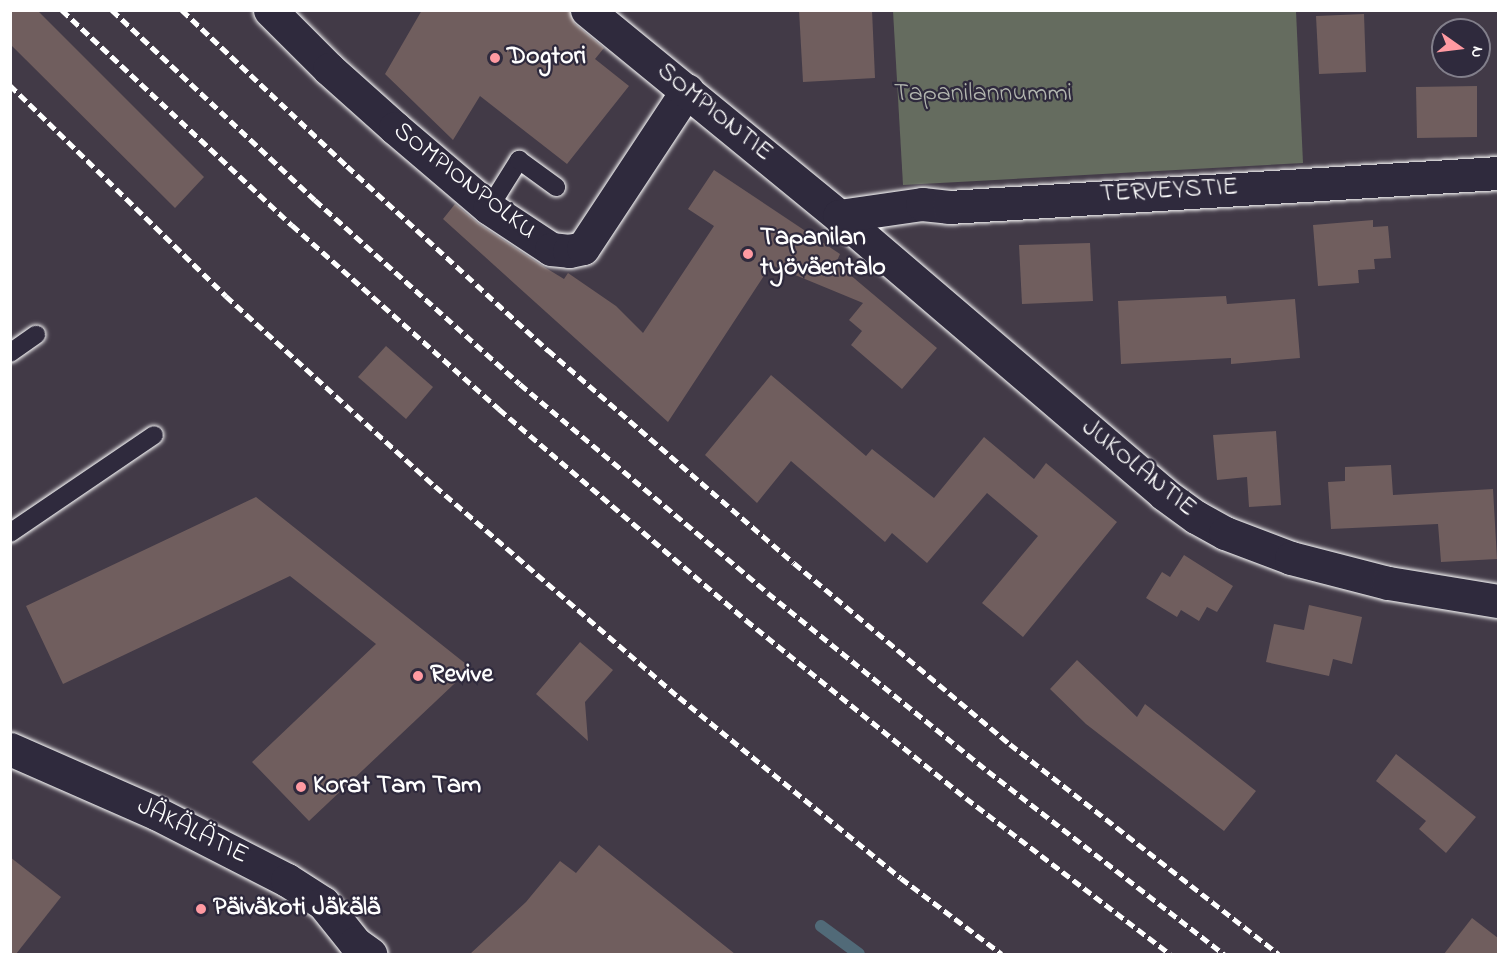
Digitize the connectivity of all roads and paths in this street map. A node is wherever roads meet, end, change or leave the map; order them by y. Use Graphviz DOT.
graph roads {
  1 [pos="270,10"];
  2 [pos="587,10"];
  3 [pos="687,90"];
  4 [pos="1498,173"];
  5 [pos="556,187"];
  6 [pos="489,208"];
  7 [pos="839,216"];
  8 [pos="36,335"];
  9 [pos="10,353"];
  10 [pos="154,435"];
  11 [pos="10,533"];
  12 [pos="1498,601"];
  13 [pos="10,749"];
  14 [pos="361,951"];
  1 -- 6 [label="street, SOMPIONPOLKU"];
  2 -- 3 [label="street, SOMPIONTIE"];
  3 -- 6 [label="street, SOMPIONPOLKU"];
  3 -- 7 [label="street, SOMPIONTIE"];
  4 -- 7 [label="street, TERVEYSTIE"];
  5 -- 6 [label="lane"];
  7 -- 12 [label="street, JUKOLANTIE"];
  8 -- 9 [label="lane"];
  10 -- 11 [label="lane"];
  13 -- 14 [label="street, JÄKÄLÄTIE"];
}
